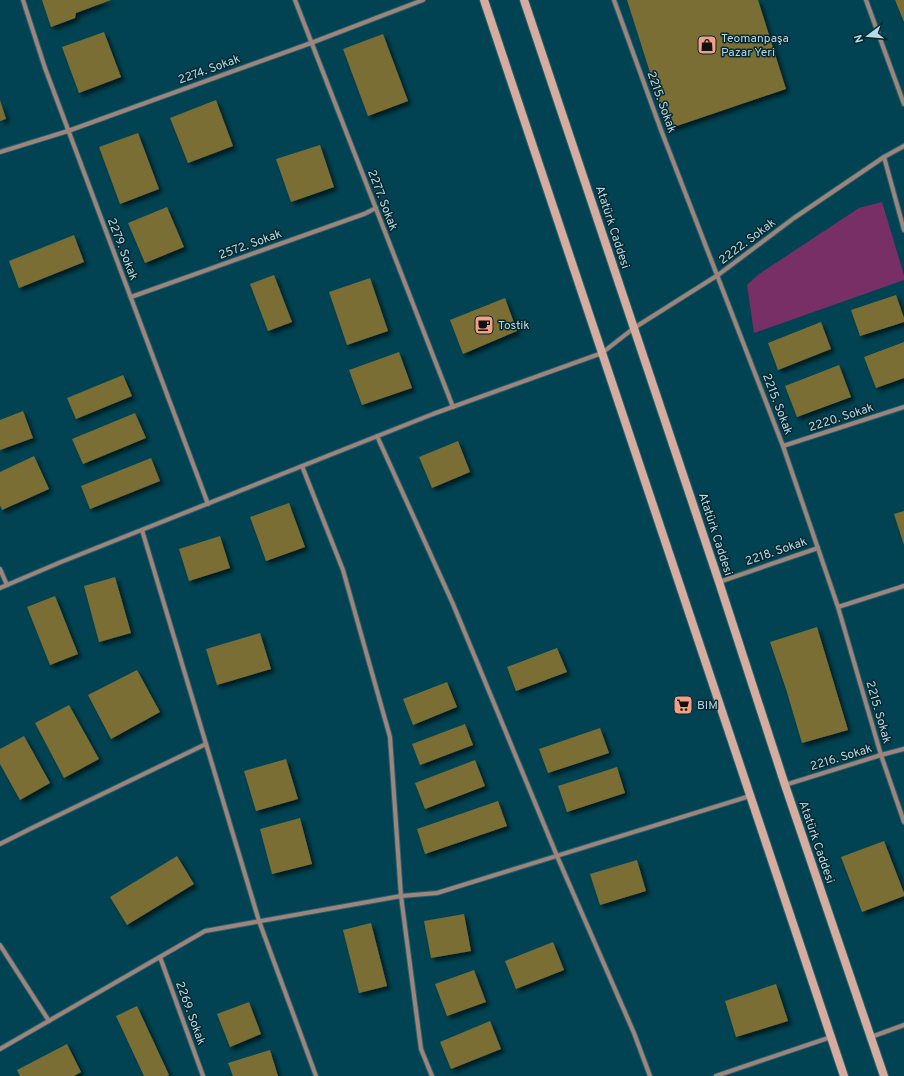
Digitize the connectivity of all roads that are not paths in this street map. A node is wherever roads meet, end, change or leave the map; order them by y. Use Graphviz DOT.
graph roads {
  1 [pos="23,0"];
  2 [pos="295,0"];
  3 [pos="424,0"];
  4 [pos="484,0"];
  5 [pos="524,0"];
  6 [pos="614,0"];
  7 [pos="866,0"];
  8 [pos="311,42"];
  9 [pos="904,104"];
  10 [pos="68,131"];
  11 [pos="904,146"];
  12 [pos="0,152"];
  13 [pos="884,157"];
  14 [pos="376,208"];
  15 [pos="904,230"];
  16 [pos="718,275"];
  17 [pos="131,298"];
  18 [pos="634,328"];
  19 [pos="602,353"];
  20 [pos="453,407"];
  21 [pos="904,407"];
  22 [pos="377,436"];
  23 [pos="783,446"];
  24 [pos="302,466"];
  25 [pos="208,504"];
  26 [pos="142,530"];
  27 [pos="818,548"];
  28 [pos="0,569"];
  29 [pos="719,582"];
  30 [pos="7,585"];
  31 [pos="904,586"];
  32 [pos="0,588"];
  33 [pos="838,607"];
  34 [pos="206,744"];
  35 [pos="904,749"];
  36 [pos="881,755"];
  37 [pos="785,785"];
  38 [pos="750,795"];
  39 [pos="904,822"];
  40 [pos="0,844"];
  41 [pos="557,856"];
  42 [pos="401,896"];
  43 [pos="259,921"];
  44 [pos="0,945"];
  45 [pos="160,957"];
  46 [pos="49,1021"];
  47 [pos="904,1025"];
  48 [pos="871,1037"];
  49 [pos="831,1038"];
  50 [pos="0,1049"];
  51 [pos="203,1076"];
  52 [pos="316,1076"];
  53 [pos="432,1076"];
  54 [pos="650,1076"];
  55 [pos="716,1076"];
  56 [pos="844,1076"];
  57 [pos="884,1076"];
  1 -- 10 [label="street, 2279. Sokak"];
  2 -- 8 [label="street, 2277. Sokak"];
  3 -- 8 [label="street, 2274. Sokak"];
  4 -- 19 [label="main road"];
  5 -- 18 [label="main road, Atatürk Caddesi"];
  6 -- 16 [label="street, 2215. Sokak"];
  7 -- 9 [label="street"];
  8 -- 10 [label="street, 2274. Sokak"];
  8 -- 14 [label="street, 2277. Sokak"];
  10 -- 12 [label="street, 2274. Sokak"];
  10 -- 17 [label="street, 2279. Sokak"];
  11 -- 13 [label="street, 2222. Sokak"];
  13 -- 15 [label="street"];
  13 -- 16 [label="street, 2222. Sokak"];
  14 -- 17 [label="street, 2572. Sokak"];
  14 -- 20 [label="street, 2277. Sokak"];
  16 -- 18 [label="street, 2222. Sokak"];
  16 -- 23 [label="street, 2215. Sokak"];
  17 -- 25 [label="street, 2279. Sokak"];
  18 -- 19 [label="street, 2222. Sokak"];
  18 -- 29 [label="main road, Atatürk Caddesi"];
  19 -- 20 [label="street, 2222. Sokak"];
  19 -- 38 [label="main road"];
  20 -- 22 [label="street, 2222. Sokak"];
  21 -- 23 [label="street, 2220. Sokak"];
  22 -- 24 [label="street, 2222. Sokak"];
  22 -- 41 [label="street"];
  23 -- 27 [label="street, 2215. Sokak"];
  24 -- 25 [label="street, 2222. Sokak"];
  24 -- 42 [label="street"];
  25 -- 26 [label="street, 2222. Sokak"];
  26 -- 30 [label="street, 2222. Sokak"];
  26 -- 34 [label="street"];
  27 -- 29 [label="street, 2218. Sokak"];
  27 -- 33 [label="street, 2215. Sokak"];
  28 -- 30 [label="street"];
  29 -- 37 [label="main road, Atatürk Caddesi"];
  30 -- 32 [label="street, 2222. Sokak"];
  31 -- 33 [label="street"];
  33 -- 36 [label="street, 2215. Sokak"];
  34 -- 40 [label="street"];
  34 -- 43 [label="street"];
  35 -- 36 [label="street, 2216. Sokak"];
  36 -- 37 [label="street, 2216. Sokak"];
  36 -- 39 [label="street, 2215. Sokak"];
  37 -- 48 [label="main road, Atatürk Caddesi"];
  38 -- 41 [label="street"];
  38 -- 49 [label="main road"];
  41 -- 42 [label="street"];
  41 -- 54 [label="street"];
  42 -- 43 [label="street"];
  42 -- 53 [label="street"];
  43 -- 45 [label="street"];
  43 -- 52 [label="street"];
  44 -- 46 [label="street"];
  45 -- 46 [label="street"];
  45 -- 51 [label="street, 2269. Sokak"];
  46 -- 50 [label="street"];
  47 -- 48 [label="street"];
  48 -- 57 [label="main road, Atatürk Caddesi"];
  49 -- 55 [label="street"];
  49 -- 56 [label="main road"];
}
